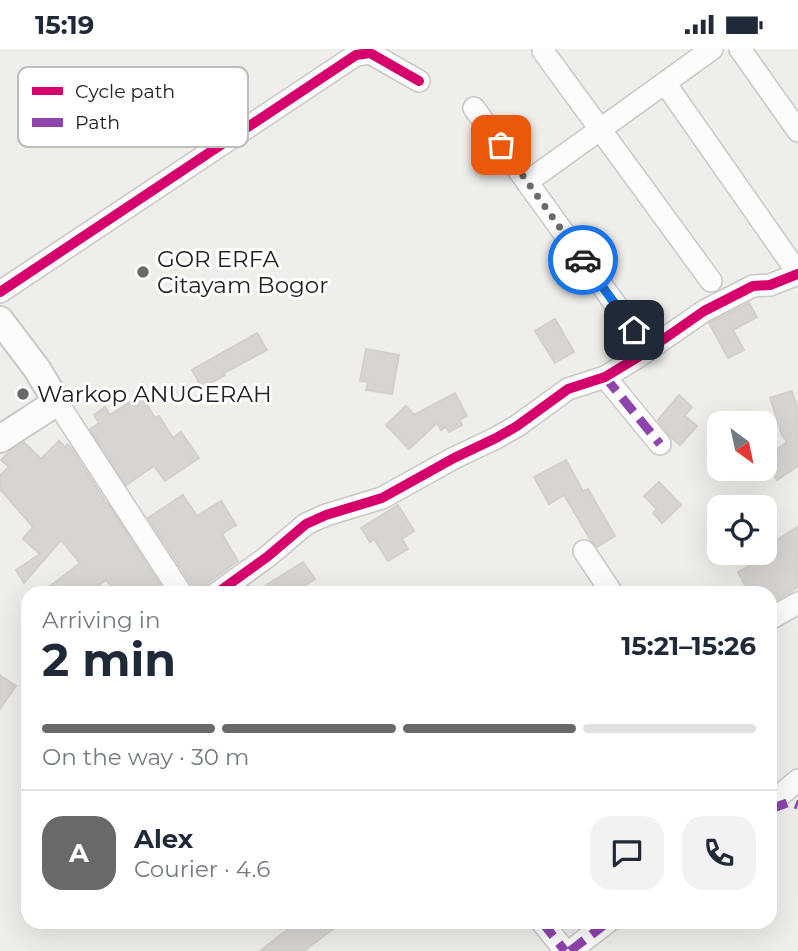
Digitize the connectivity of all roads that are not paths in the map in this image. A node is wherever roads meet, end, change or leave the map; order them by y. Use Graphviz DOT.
graph roads {
  1 [pos="712,49"];
  2 [pos="740,49"];
  3 [pos="543,51"];
  4 [pos="419,81"];
  5 [pos="665,83"];
  6 [pos="474,108"];
  7 [pos="248,127"];
  8 [pos="601,129"];
  9 [pos="798,131"];
  10 [pos="218,147"];
  11 [pos="527,182"];
  12 [pos="798,273"];
  13 [pos="711,281"];
  14 [pos="0,292"];
  15 [pos="0,320"];
  16 [pos="634,330"];
  17 [pos="605,377"];
  18 [pos="57,402"];
  19 [pos="0,439"];
  20 [pos="660,444"];
  21 [pos="584,551"];
  22 [pos="176,586"];
  23 [pos="227,586"];
  24 [pos="607,586"];
  25 [pos="798,603"];
  26 [pos="777,615"];
  27 [pos="798,780"];
  28 [pos="777,798"];
  29 [pos="798,805"];
  30 [pos="777,806"];
  31 [pos="548,929"];
  32 [pos="598,929"];
  33 [pos="567,951"];
  1 -- 5 [label="street"];
  2 -- 9 [label="street"];
  3 -- 8 [label="street"];
  4 -- 7 [label="street"];
  5 -- 8 [label="street"];
  5 -- 12 [label="street"];
  6 -- 11 [label="street"];
  8 -- 11 [label="street"];
  8 -- 13 [label="street"];
  10 -- 14 [label="street"];
  11 -- 16 [label="street"];
  12 -- 17 [label="street"];
  15 -- 18 [label="street"];
  17 -- 20 [label="street"];
  17 -- 23 [label="street"];
  18 -- 19 [label="street"];
  18 -- 22 [label="street"];
  21 -- 24 [label="street"];
  25 -- 26 [label="street"];
  27 -- 28 [label="street"];
  29 -- 30 [label="street"];
  31 -- 33 [label="street"];
  32 -- 33 [label="street"];
}
